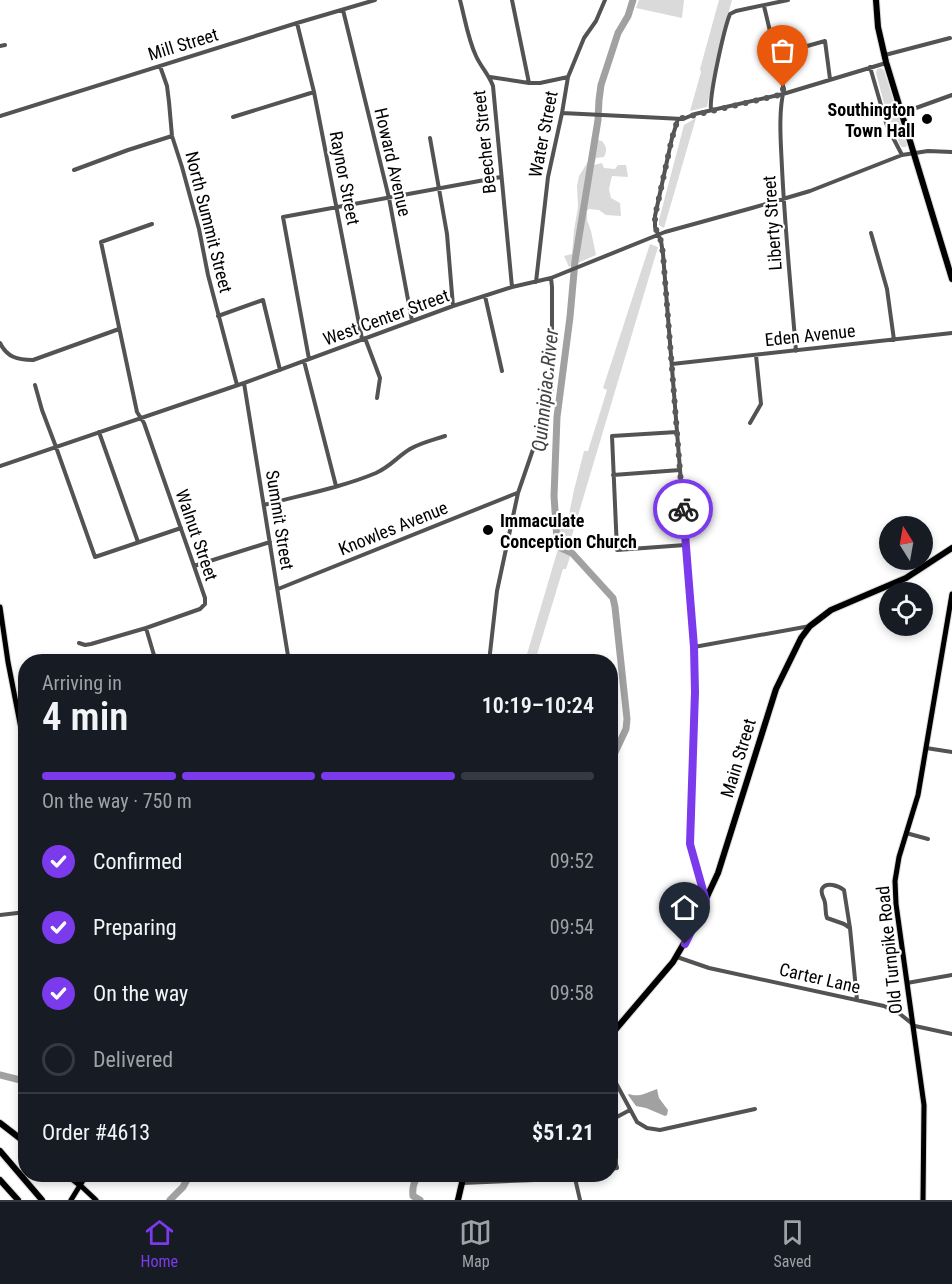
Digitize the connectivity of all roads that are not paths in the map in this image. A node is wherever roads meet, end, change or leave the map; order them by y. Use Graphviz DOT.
graph roads {
  1 [pos="375,0"];
  2 [pos="460,0"];
  3 [pos="512,0"];
  4 [pos="604,0"];
  5 [pos="788,0"];
  6 [pos="876,0"];
  7 [pos="369,1"];
  8 [pos="764,6"];
  9 [pos="343,10"];
  10 [pos="297,23"];
  11 [pos="950,38"];
  12 [pos="775,54"];
  13 [pos="886,59"];
  14 [pos="160,66"];
  15 [pos="870,67"];
  16 [pos="490,77"];
  17 [pos="568,77"];
  18 [pos="830,79"];
  19 [pos="529,83"];
  20 [pos="314,92"];
  21 [pos="783,94"];
  22 [pos="952,95"];
  23 [pos="711,110"];
  24 [pos="562,113"];
  25 [pos="902,113"];
  26 [pos="0,116"];
  27 [pos="233,117"];
  28 [pos="678,119"];
  29 [pos="172,136"];
  30 [pos="430,138"];
  31 [pos="913,152"];
  32 [pos="952,152"];
  33 [pos="902,155"];
  34 [pos="74,170"];
  35 [pos="501,177"];
  36 [pos="439,189"];
  37 [pos="389,198"];
  38 [pos="783,199"];
  39 [pos="337,207"];
  40 [pos="152,224"];
  41 [pos="871,233"];
  42 [pos="658,235"];
  43 [pos="952,276"];
  44 [pos="551,278"];
  45 [pos="536,282"];
  46 [pos="512,287"];
  47 [pos="485,296"];
  48 [pos="453,306"];
  49 [pos="218,316"];
  50 [pos="412,321"];
  51 [pos="119,329"];
  52 [pos="952,333"];
  53 [pos="363,339"];
  54 [pos="894,340"];
  55 [pos="0,343"];
  56 [pos="796,351"];
  57 [pos="756,355"];
  58 [pos="307,360"];
  59 [pos="672,364"];
  60 [pos="280,370"];
  61 [pos="502,371"];
  62 [pos="244,383"];
  63 [pos="35,385"];
  64 [pos="237,385"];
  65 [pos="377,398"];
  66 [pos="141,417"];
  67 [pos="750,423"];
  68 [pos="99,432"];
  69 [pos="677,432"];
  70 [pos="445,436"];
  71 [pos="56,447"];
  72 [pos="0,466"];
  73 [pos="680,470"];
  74 [pos="613,475"];
  75 [pos="336,486"];
  76 [pos="518,493"];
  77 [pos="264,505"];
  78 [pos="181,528"];
  79 [pos="138,542"];
  80 [pos="270,542"];
  81 [pos="686,545"];
  82 [pos="952,548"];
  83 [pos="194,566"];
  84 [pos="278,589"];
  85 [pos="952,594"];
  86 [pos="0,607"];
  87 [pos="810,626"];
  88 [pos="2,628"];
  89 [pos="146,628"];
  90 [pos="79,643"];
  91 [pos="694,647"];
  92 [pos="154,654"];
  93 [pos="288,654"];
  94 [pos="490,654"];
  95 [pos="18,714"];
  96 [pos="926,748"];
  97 [pos="952,752"];
  98 [pos="906,833"];
  99 [pos="928,839"];
  100 [pos="706,901"];
  101 [pos="18,913"];
  102 [pos="0,915"];
  103 [pos="850,928"];
  104 [pos="677,957"];
  105 [pos="952,975"];
  106 [pos="907,983"];
  107 [pos="856,1000"];
  108 [pos="912,1024"];
  109 [pos="618,1027"];
  110 [pos="952,1034"];
  111 [pos="618,1087"];
  112 [pos="755,1109"];
  113 [pos="630,1110"];
  114 [pos="618,1117"];
  115 [pos="0,1123"];
  116 [pos="18,1137"];
  117 [pos="0,1151"];
  118 [pos="18,1172"];
  119 [pos="0,1180"];
  120 [pos="27,1182"];
  121 [pos="76,1182"];
  122 [pos="82,1182"];
  123 [pos="462,1182"];
  124 [pos="575,1182"];
  125 [pos="80,1185"];
  126 [pos="18,1200"];
  127 [pos="42,1200"];
  128 [pos="70,1200"];
  129 [pos="96,1200"];
  130 [pos="458,1200"];
  131 [pos="580,1200"];
  132 [pos="923,1200"];
  1 -- 7 [label="street, Mill Street"];
  2 -- 16 [label="street, Beecher Street"];
  3 -- 19 [label="street"];
  4 -- 17 [label="street, Water Street"];
  5 -- 8 [label="street"];
  6 -- 13 [label="highway"];
  7 -- 9 [label="street, Mill Street"];
  8 -- 12 [label="street, Liberty Street"];
  8 -- 23 [label="street"];
  9 -- 10 [label="street, Mill Street"];
  9 -- 37 [label="street, Howard Avenue"];
  10 -- 14 [label="street, Mill Street"];
  10 -- 20 [label="street, Raynor Street"];
  11 -- 13 [label="street"];
  12 -- 18 [label="street"];
  12 -- 21 [label="street, Liberty Street"];
  13 -- 15 [label="street"];
  13 -- 25 [label="highway"];
  14 -- 26 [label="street, Mill Street"];
  14 -- 29 [label="street, North Summit Street"];
  15 -- 18 [label="street"];
  15 -- 33 [label="street"];
  16 -- 19 [label="street"];
  16 -- 35 [label="street, Beecher Street"];
  17 -- 19 [label="street"];
  17 -- 24 [label="street, Water Street"];
  18 -- 21 [label="street"];
  20 -- 27 [label="street"];
  20 -- 39 [label="street, Raynor Street"];
  21 -- 23 [label="street"];
  21 -- 38 [label="street, Liberty Street"];
  22 -- 25 [label="street"];
  23 -- 28 [label="street"];
  24 -- 28 [label="street"];
  24 -- 45 [label="street, Water Street"];
  25 -- 31 [label="highway"];
  28 -- 42 [label="street"];
  29 -- 34 [label="street"];
  29 -- 49 [label="street, North Summit Street"];
  30 -- 36 [label="street"];
  31 -- 32 [label="street, West Center Street"];
  31 -- 33 [label="street, West Center Street"];
  31 -- 43 [label="highway"];
  33 -- 38 [label="street, West Center Street"];
  35 -- 36 [label="street"];
  35 -- 46 [label="street, Beecher Street"];
  36 -- 37 [label="street"];
  36 -- 48 [label="street"];
  37 -- 39 [label="street"];
  37 -- 50 [label="street, Howard Avenue"];
  38 -- 42 [label="street, West Center Street"];
  38 -- 56 [label="street, Liberty Street"];
  39 -- 53 [label="street, Raynor Street"];
  39 -- 58 [label="street"];
  40 -- 51 [label="street, Walnut Street"];
  41 -- 54 [label="street"];
  42 -- 44 [label="street, West Center Street"];
  42 -- 59 [label="street"];
  44 -- 45 [label="street, West Center Street"];
  44 -- 76 [label="street"];
  45 -- 46 [label="street, West Center Street"];
  46 -- 47 [label="street, West Center Street"];
  47 -- 48 [label="street, West Center Street"];
  47 -- 61 [label="street"];
  48 -- 50 [label="street, West Center Street"];
  49 -- 60 [label="street"];
  49 -- 64 [label="street, North Summit Street"];
  50 -- 53 [label="street, West Center Street"];
  51 -- 55 [label="street"];
  51 -- 66 [label="street, Walnut Street"];
  52 -- 54 [label="street, Eden Avenue"];
  53 -- 58 [label="street, West Center Street"];
  53 -- 65 [label="street, Raynor Street"];
  54 -- 56 [label="street, Eden Avenue"];
  56 -- 57 [label="street, Eden Avenue"];
  57 -- 59 [label="street, Eden Avenue"];
  57 -- 67 [label="street"];
  58 -- 60 [label="street, West Center Street"];
  58 -- 75 [label="street"];
  59 -- 69 [label="street"];
  60 -- 62 [label="street, West Center Street"];
  62 -- 64 [label="street, West Center Street"];
  62 -- 77 [label="street, Summit Street"];
  63 -- 71 [label="street"];
  64 -- 66 [label="street, West Center Street"];
  66 -- 68 [label="street, West Center Street"];
  66 -- 78 [label="street, Walnut Street"];
  68 -- 71 [label="street, West Center Street"];
  68 -- 79 [label="street"];
  69 -- 73 [label="street"];
  69 -- 74 [label="street"];
  70 -- 75 [label="street"];
  71 -- 72 [label="street, West Center Street"];
  71 -- 79 [label="street"];
  73 -- 74 [label="street"];
  73 -- 81 [label="street"];
  74 -- 81 [label="street"];
  75 -- 77 [label="street"];
  76 -- 84 [label="street, Knowles Avenue"];
  76 -- 94 [label="street"];
  77 -- 80 [label="street, Summit Street"];
  78 -- 79 [label="street"];
  78 -- 83 [label="street, Walnut Street"];
  80 -- 83 [label="street"];
  80 -- 84 [label="street, Summit Street"];
  81 -- 91 [label="street"];
  82 -- 87 [label="highway, Main Street"];
  83 -- 89 [label="street, Walnut Street"];
  84 -- 93 [label="street, Summit Street"];
  85 -- 96 [label="main road, Old Turnpike Road"];
  86 -- 88 [label="main road"];
  87 -- 91 [label="street"];
  87 -- 100 [label="highway, Main Street"];
  88 -- 95 [label="main road"];
  89 -- 90 [label="street, Walnut Street"];
  89 -- 92 [label="street"];
  91 -- 100 [label="street"];
  96 -- 97 [label="street"];
  96 -- 98 [label="main road, Old Turnpike Road"];
  98 -- 99 [label="street"];
  98 -- 106 [label="main road, Old Turnpike Road"];
  100 -- 104 [label="highway, Main Street"];
  101 -- 102 [label="street"];
  103 -- 103 [label="street"];
  103 -- 107 [label="street"];
  104 -- 107 [label="street, Carter Lane"];
  104 -- 109 [label="highway, Main Street"];
  105 -- 106 [label="street"];
  106 -- 108 [label="main road, Old Turnpike Road"];
  107 -- 108 [label="street, Carter Lane"];
  108 -- 110 [label="street, Carter Lane"];
  108 -- 132 [label="main road, Old Turnpike Road"];
  111 -- 113 [label="street"];
  112 -- 113 [label="street"];
  113 -- 114 [label="street"];
  115 -- 116 [label="highway"];
  117 -- 118 [label="highway"];
  119 -- 126 [label="highway"];
  120 -- 127 [label="highway"];
  121 -- 125 [label="highway"];
  122 -- 125 [label="main road"];
  123 -- 130 [label="highway"];
  124 -- 131 [label="street"];
  125 -- 128 [label="main road"];
  125 -- 129 [label="main road"];
}
